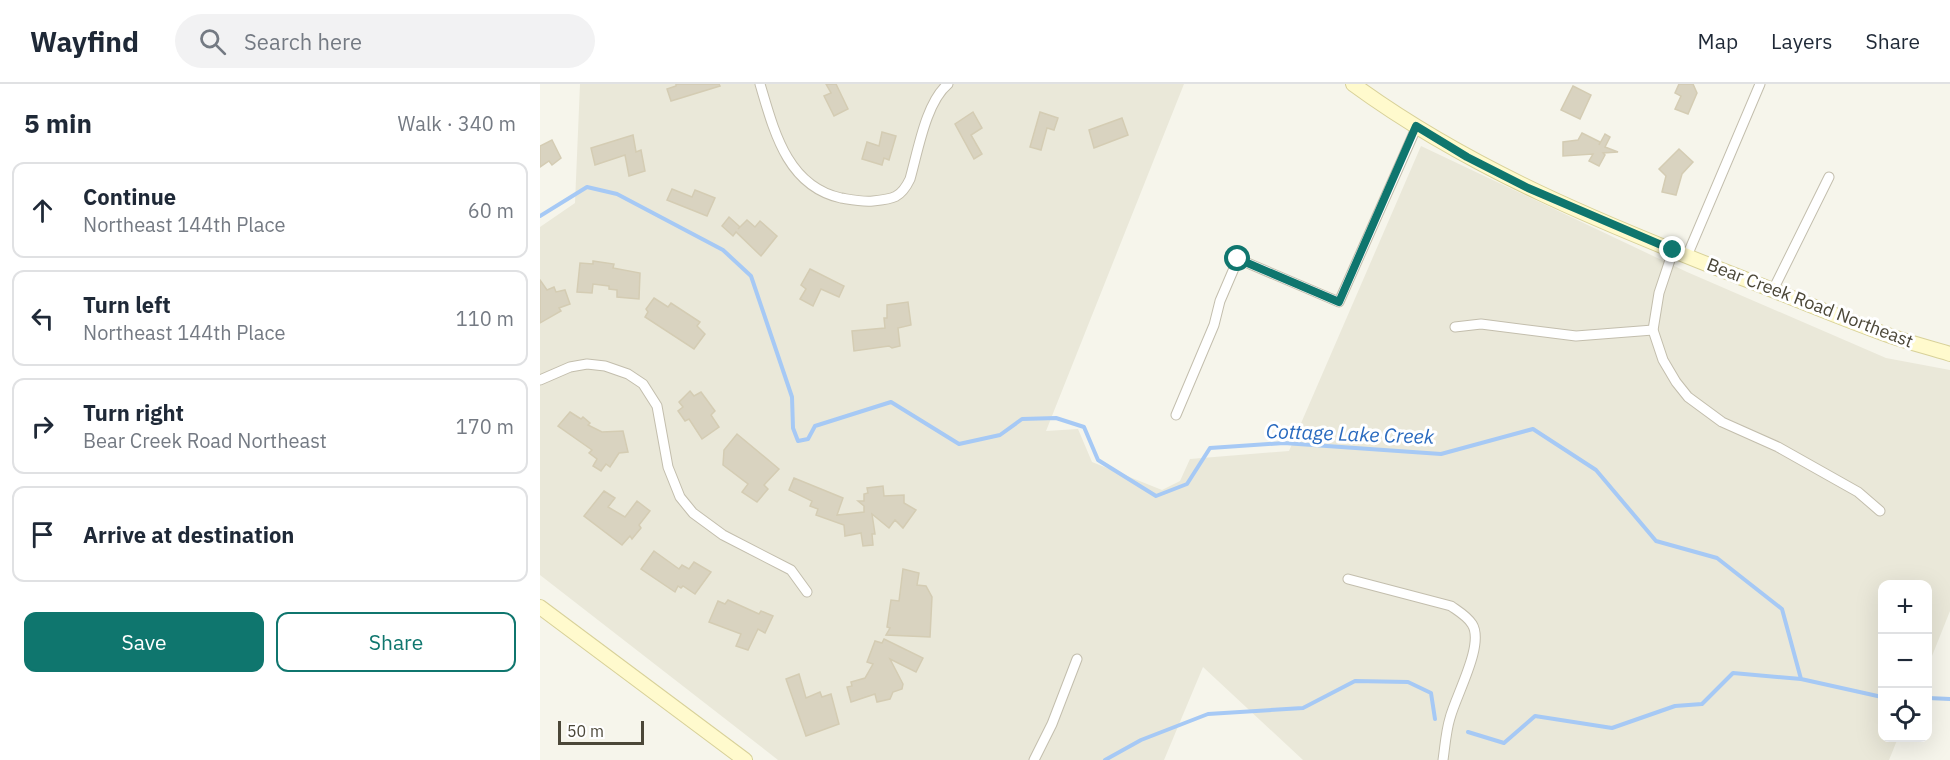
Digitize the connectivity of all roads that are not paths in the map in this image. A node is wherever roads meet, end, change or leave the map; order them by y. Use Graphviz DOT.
graph roads {
  1 [pos="760,84"];
  2 [pos="948,84"];
  3 [pos="1353,84"];
  4 [pos="1761,84"];
  5 [pos="1416,126"];
  6 [pos="1829,177"];
  7 [pos="1673,250"];
  8 [pos="1687,256"];
  9 [pos="1773,290"];
  10 [pos="1455,327"];
  11 [pos="1653,330"];
  12 [pos="1950,354"];
  13 [pos="540,380"];
  14 [pos="1176,416"];
  15 [pos="1880,511"];
  16 [pos="1348,579"];
  17 [pos="807,592"];
  18 [pos="540,607"];
  19 [pos="1077,659"];
  20 [pos="741,759"];
  21 [pos="1034,760"];
  22 [pos="1443,760"];
  1 -- 2 [label="street"];
  3 -- 5 [label="street, Bear Creek Road Northeast"];
  4 -- 8 [label="street"];
  5 -- 7 [label="street, Bear Creek Road Northeast"];
  5 -- 14 [label="street"];
  6 -- 9 [label="street"];
  7 -- 8 [label="street, Bear Creek Road Northeast"];
  7 -- 11 [label="street"];
  8 -- 9 [label="street, Bear Creek Road Northeast"];
  9 -- 12 [label="street, Bear Creek Road Northeast"];
  10 -- 11 [label="street"];
  11 -- 15 [label="street"];
  13 -- 17 [label="street"];
  16 -- 22 [label="street"];
  18 -- 20 [label="street"];
  19 -- 21 [label="street"];
}
